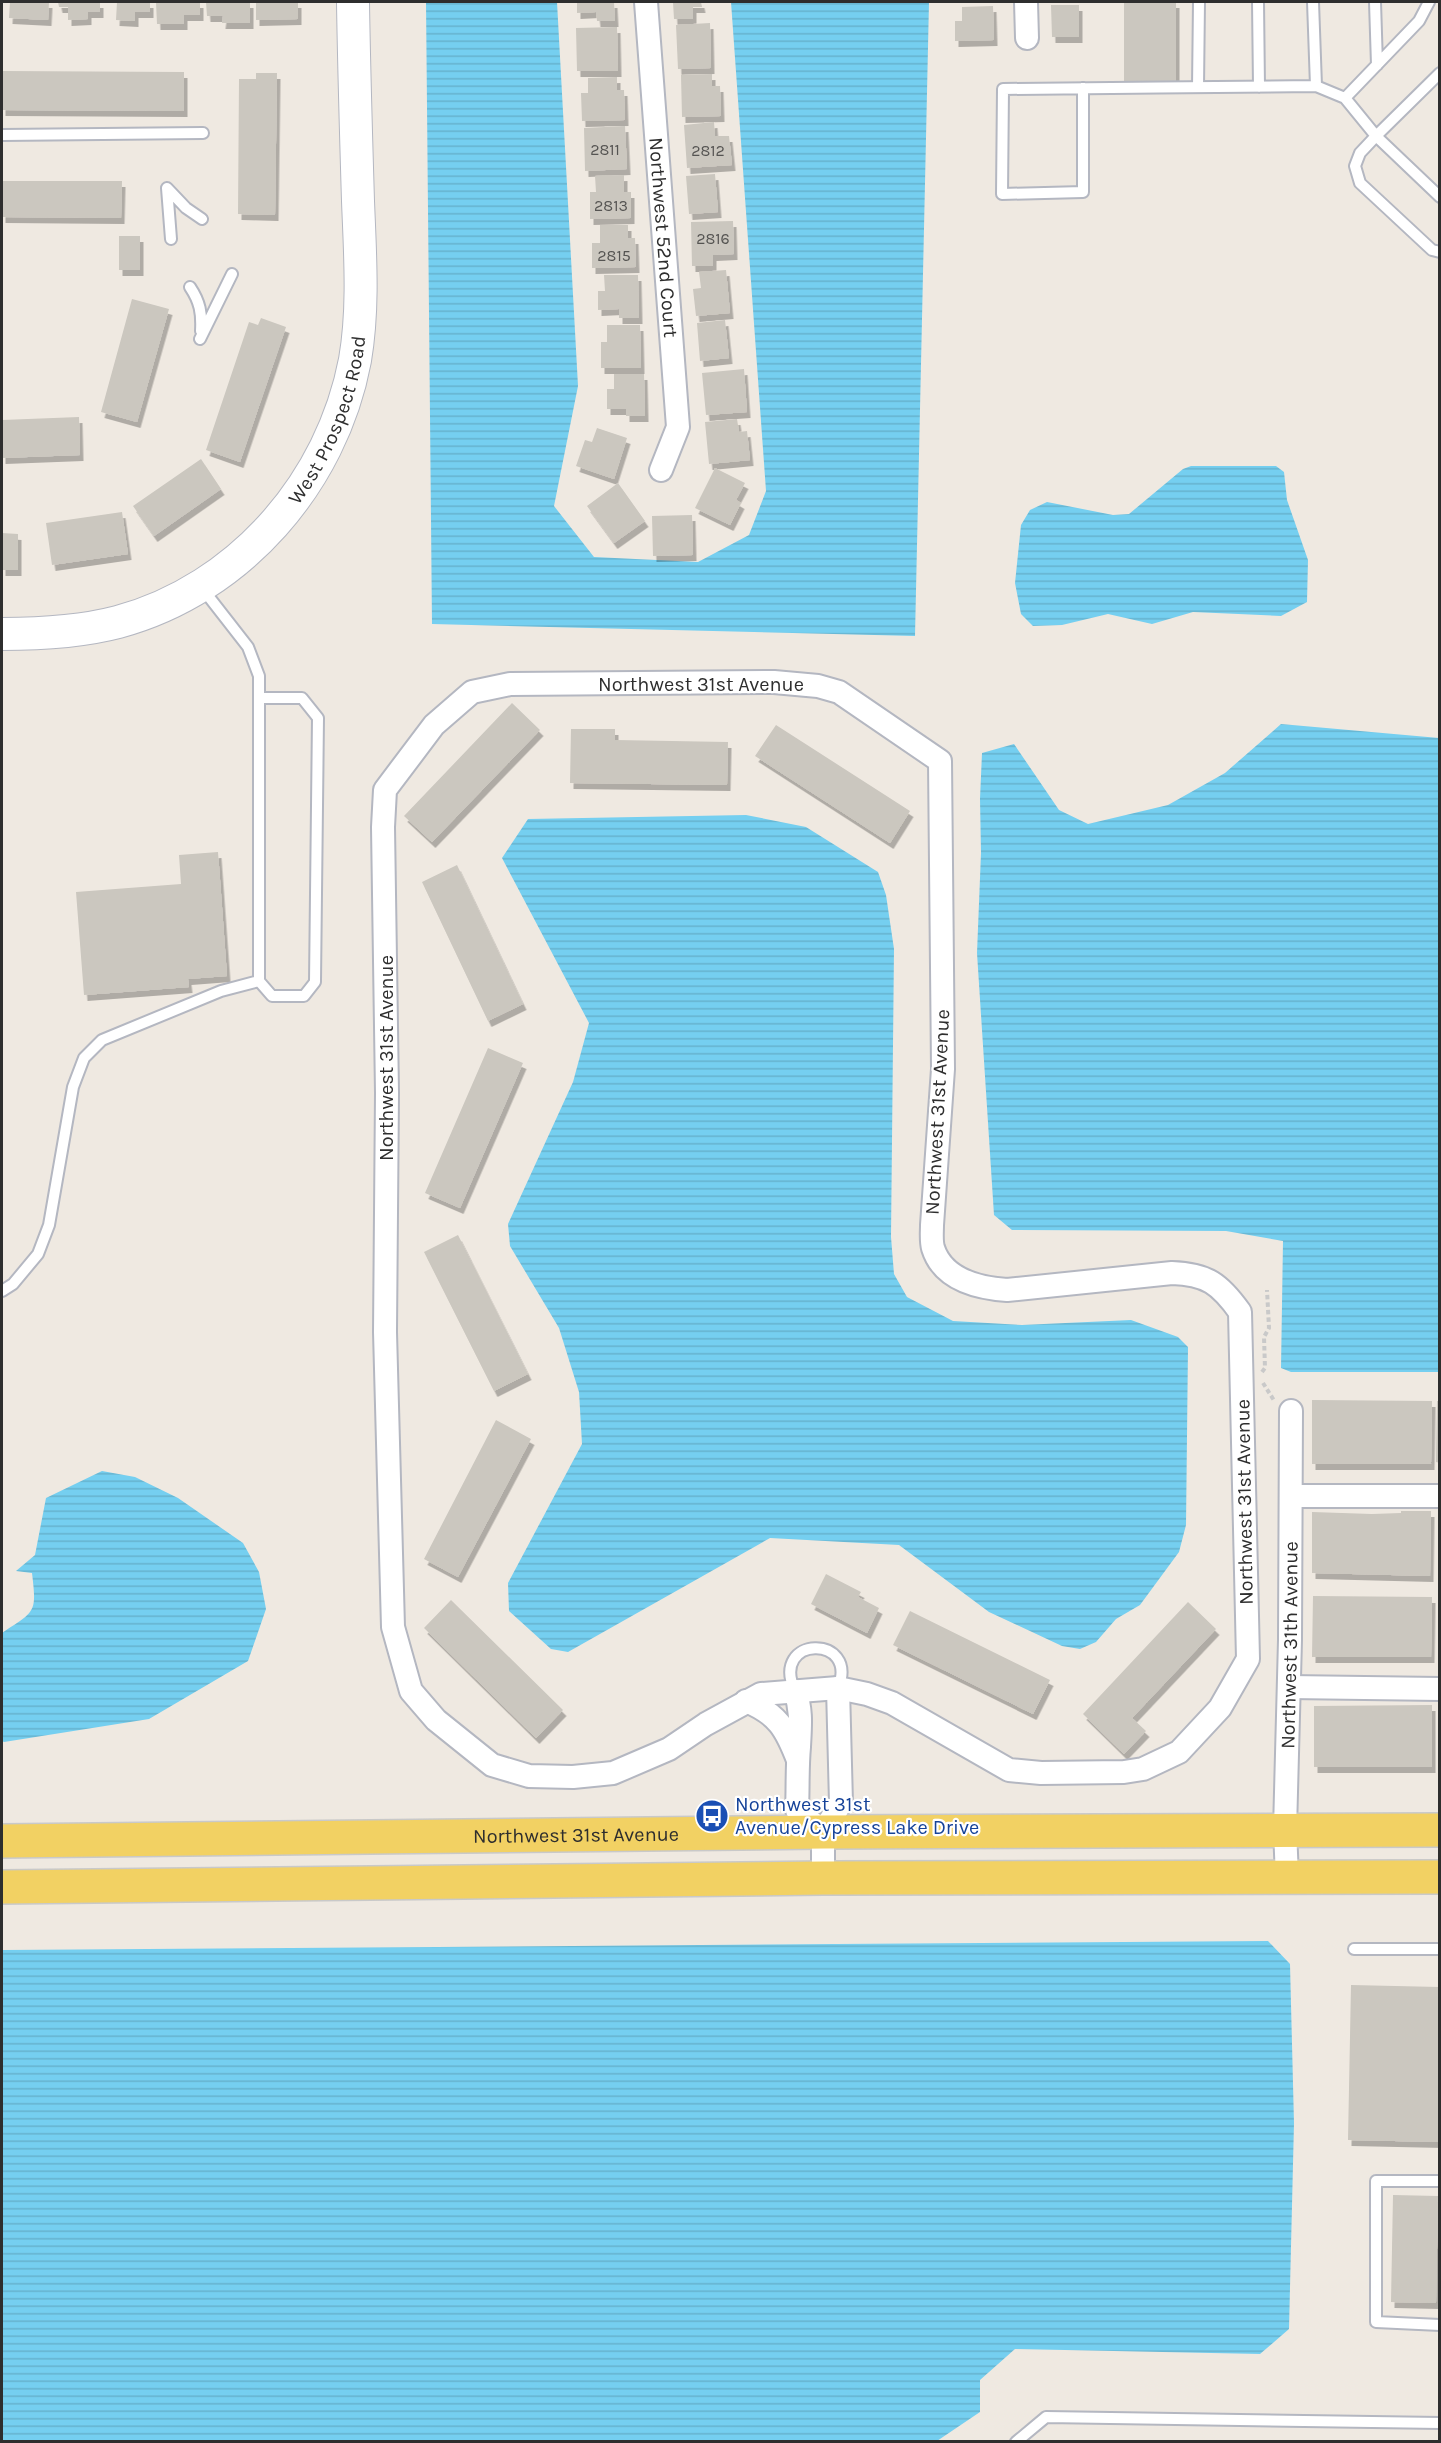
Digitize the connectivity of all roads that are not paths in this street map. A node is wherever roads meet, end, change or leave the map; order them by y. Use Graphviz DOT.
graph roads {
  1 [pos="353,2"];
  2 [pos="646,2"];
  3 [pos="1026,2"];
  4 [pos="1199,2"];
  5 [pos="1258,2"];
  6 [pos="1313,2"];
  7 [pos="1375,2"];
  8 [pos="1429,2"];
  9 [pos="1027,38"];
  10 [pos="1377,65"];
  11 [pos="1440,73"];
  12 [pos="1316,86"];
  13 [pos="1198,87"];
  14 [pos="1259,87"];
  15 [pos="1083,88"];
  16 [pos="1345,98"];
  17 [pos="202,133"];
  18 [pos="2,135"];
  19 [pos="1376,136"];
  20 [pos="1440,197"];
  21 [pos="202,219"];
  22 [pos="171,239"];
  23 [pos="1440,252"];
  24 [pos="232,274"];
  25 [pos="190,286"];
  26 [pos="661,470"];
  27 [pos="200,586"];
  28 [pos="2,634"];
  29 [pos="259,698"];
  30 [pos="260,981"];
  31 [pos="2,1291"];
  32 [pos="1291,1411"];
  33 [pos="1292,1496"];
  34 [pos="1440,1496"];
  35 [pos="1289,1687"];
  36 [pos="838,1688"];
  37 [pos="1440,1689"];
  38 [pos="795,1691"];
  39 [pos="746,1701"];
  40 [pos="798,1761"];
  41 [pos="1285,1830"];
  42 [pos="1440,1830"];
  43 [pos="823,1832"];
  44 [pos="2,1841"];
  45 [pos="1287,1877"];
  46 [pos="1440,1877"];
  47 [pos="823,1878"];
  48 [pos="2,1887"];
  49 [pos="1354,1949"];
  50 [pos="1440,1949"];
  51 [pos="1440,2181"];
  52 [pos="1440,2325"];
  53 [pos="1440,2423"];
  54 [pos="1016,2442"];
  1 -- 27 [label="main road, West Prospect Road"];
  2 -- 26 [label="street, Northwest 52nd Court"];
  3 -- 9 [label="street"];
  4 -- 13 [label="lane"];
  5 -- 14 [label="lane"];
  6 -- 12 [label="lane"];
  7 -- 10 [label="lane"];
  8 -- 10 [label="lane"];
  10 -- 16 [label="lane"];
  11 -- 19 [label="lane"];
  12 -- 14 [label="lane"];
  12 -- 16 [label="lane"];
  13 -- 14 [label="lane"];
  13 -- 15 [label="lane"];
  15 -- 15 [label="lane"];
  16 -- 19 [label="lane"];
  17 -- 18 [label="lane"];
  19 -- 20 [label="lane"];
  19 -- 23 [label="lane"];
  21 -- 22 [label="lane"];
  24 -- 25 [label="lane"];
  27 -- 28 [label="main road, West Prospect Road"];
  27 -- 29 [label="lane"];
  29 -- 30 [label="lane"];
  29 -- 30 [label="lane"];
  30 -- 31 [label="lane"];
  32 -- 33 [label="street, Northwest 31th Avenue"];
  33 -- 34 [label="street"];
  33 -- 35 [label="street, Northwest 31th Avenue"];
  35 -- 37 [label="street"];
  35 -- 41 [label="street, Northwest 31th Avenue"];
  36 -- 38 [label="street, Northwest 31st Avenue"];
  36 -- 38 [label="lane"];
  36 -- 39 [label="street, Northwest 31st Avenue"];
  36 -- 43 [label="street"];
  38 -- 39 [label="street, Northwest 31st Avenue"];
  38 -- 40 [label="street"];
  39 -- 40 [label="street"];
  40 -- 43 [label="street"];
  41 -- 42 [label="main road, Northwest 31st Avenue"];
  41 -- 43 [label="main road, Northwest 31st Avenue"];
  41 -- 45 [label="street, Northwest 31th Avenue"];
  43 -- 44 [label="main road, Northwest 31st Avenue"];
  43 -- 47 [label="street"];
  45 -- 46 [label="main road"];
  45 -- 47 [label="main road"];
  47 -- 48 [label="main road"];
  49 -- 50 [label="lane"];
  51 -- 52 [label="lane"];
  53 -- 54 [label="lane"];
}
